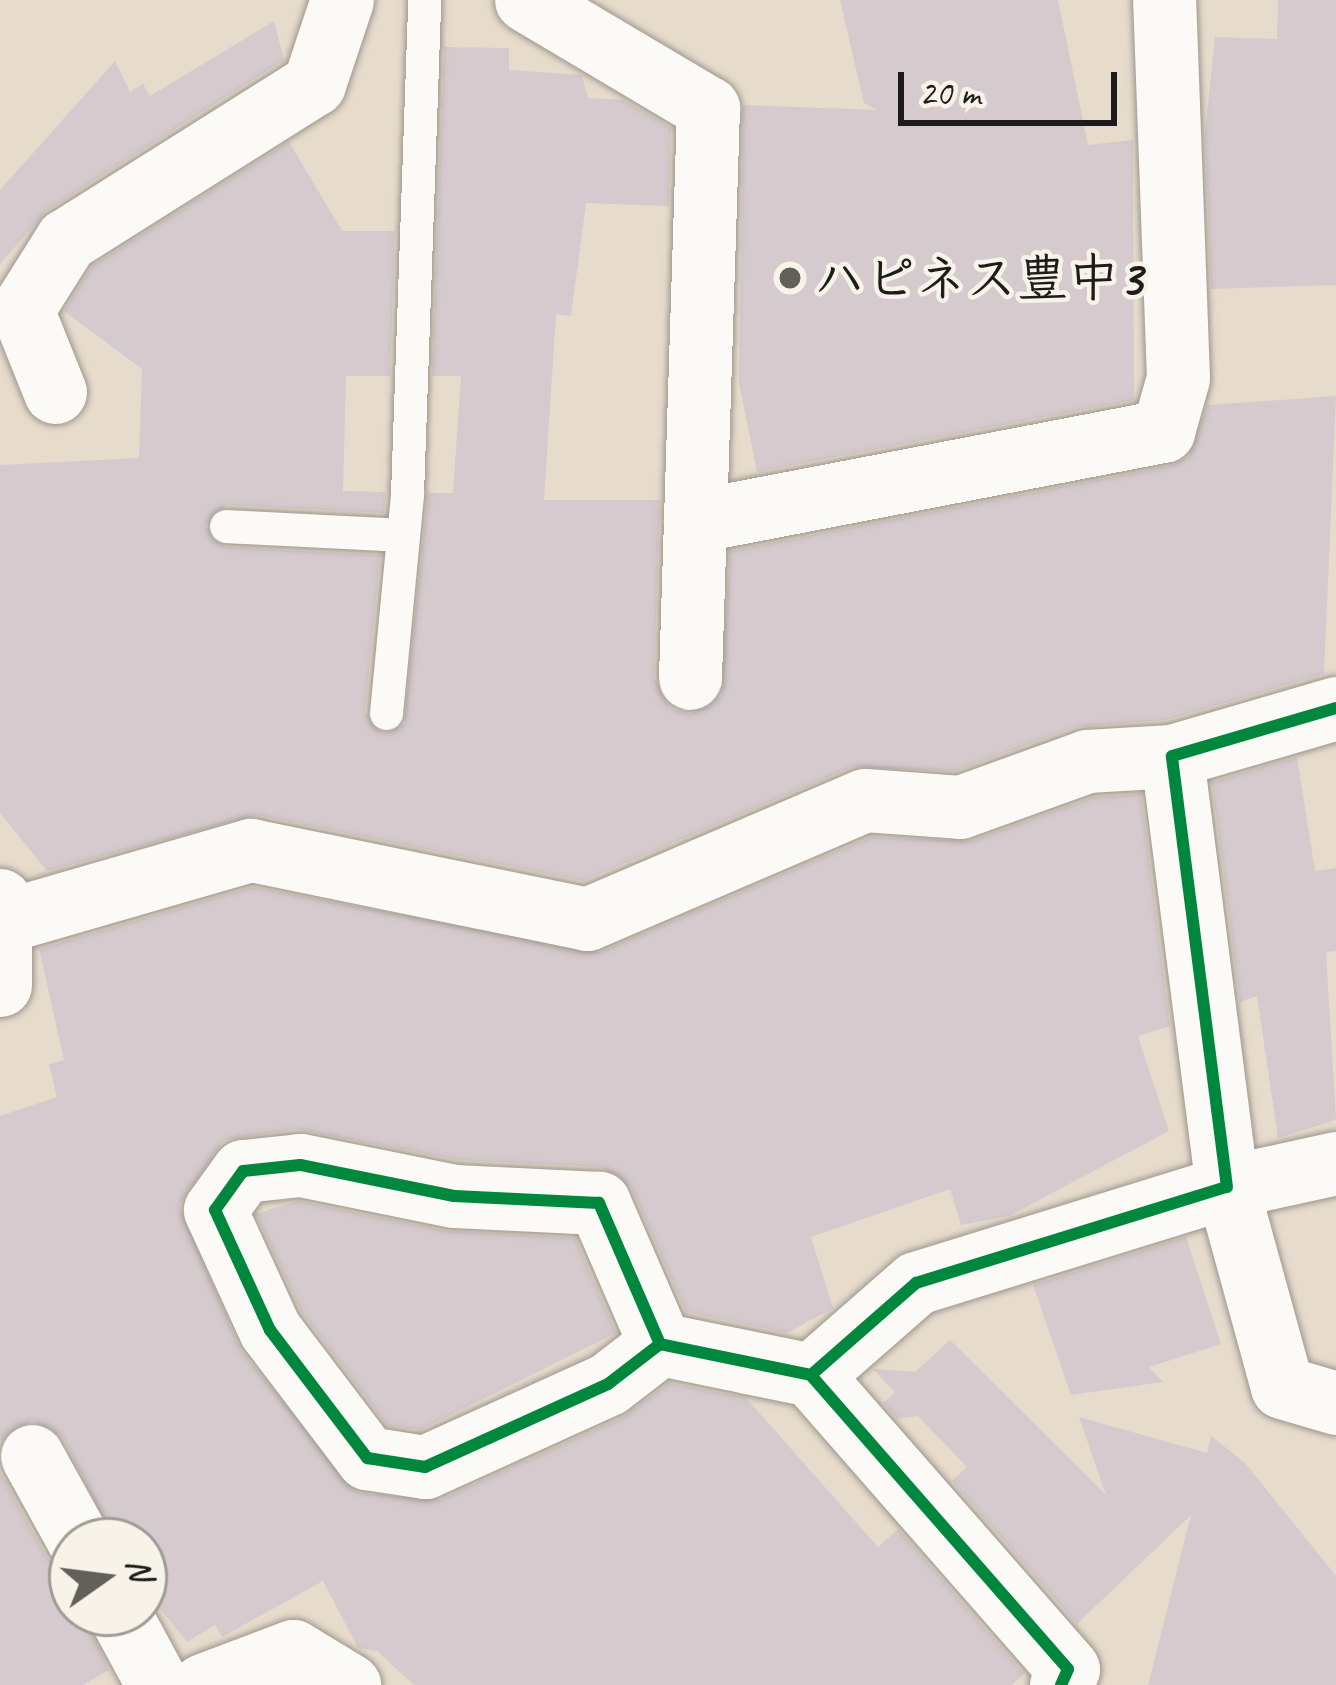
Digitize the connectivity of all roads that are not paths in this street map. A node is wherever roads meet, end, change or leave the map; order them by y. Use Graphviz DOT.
graph roads {
  1 [pos="342,0"];
  2 [pos="424,0"];
  3 [pos="526,0"];
  4 [pos="1163,0"];
  5 [pos="55,392"];
  6 [pos="695,521"];
  7 [pos="226,526"];
  8 [pos="403,535"];
  9 [pos="690,678"];
  10 [pos="1336,708"];
  11 [pos="386,713"];
  12 [pos="1172,756"];
  13 [pos="4,910"];
  14 [pos="0,985"];
  15 [pos="1336,1163"];
  16 [pos="1227,1186"];
  17 [pos="660,1344"];
  18 [pos="812,1375"];
  19 [pos="1336,1403"];
  20 [pos="32,1456"];
  21 [pos="66,1517"];
  22 [pos="131,1637"];
  23 [pos="158,1685"];
  24 [pos="203,1685"];
  25 [pos="349,1685"];
  26 [pos="1060,1685"];
  1 -- 5 [label="street"];
  2 -- 8 [label="lane"];
  3 -- 6 [label="street"];
  4 -- 6 [label="street"];
  6 -- 9 [label="street"];
  7 -- 8 [label="lane"];
  8 -- 11 [label="lane"];
  10 -- 12 [label="street"];
  12 -- 13 [label="street"];
  12 -- 16 [label="street"];
  13 -- 14 [label="street"];
  15 -- 16 [label="street"];
  16 -- 18 [label="street"];
  16 -- 19 [label="street"];
  17 -- 17 [label="street"];
  17 -- 18 [label="street"];
  18 -- 26 [label="street"];
  20 -- 21 [label="street"];
  22 -- 23 [label="street"];
  24 -- 25 [label="street"];
}
